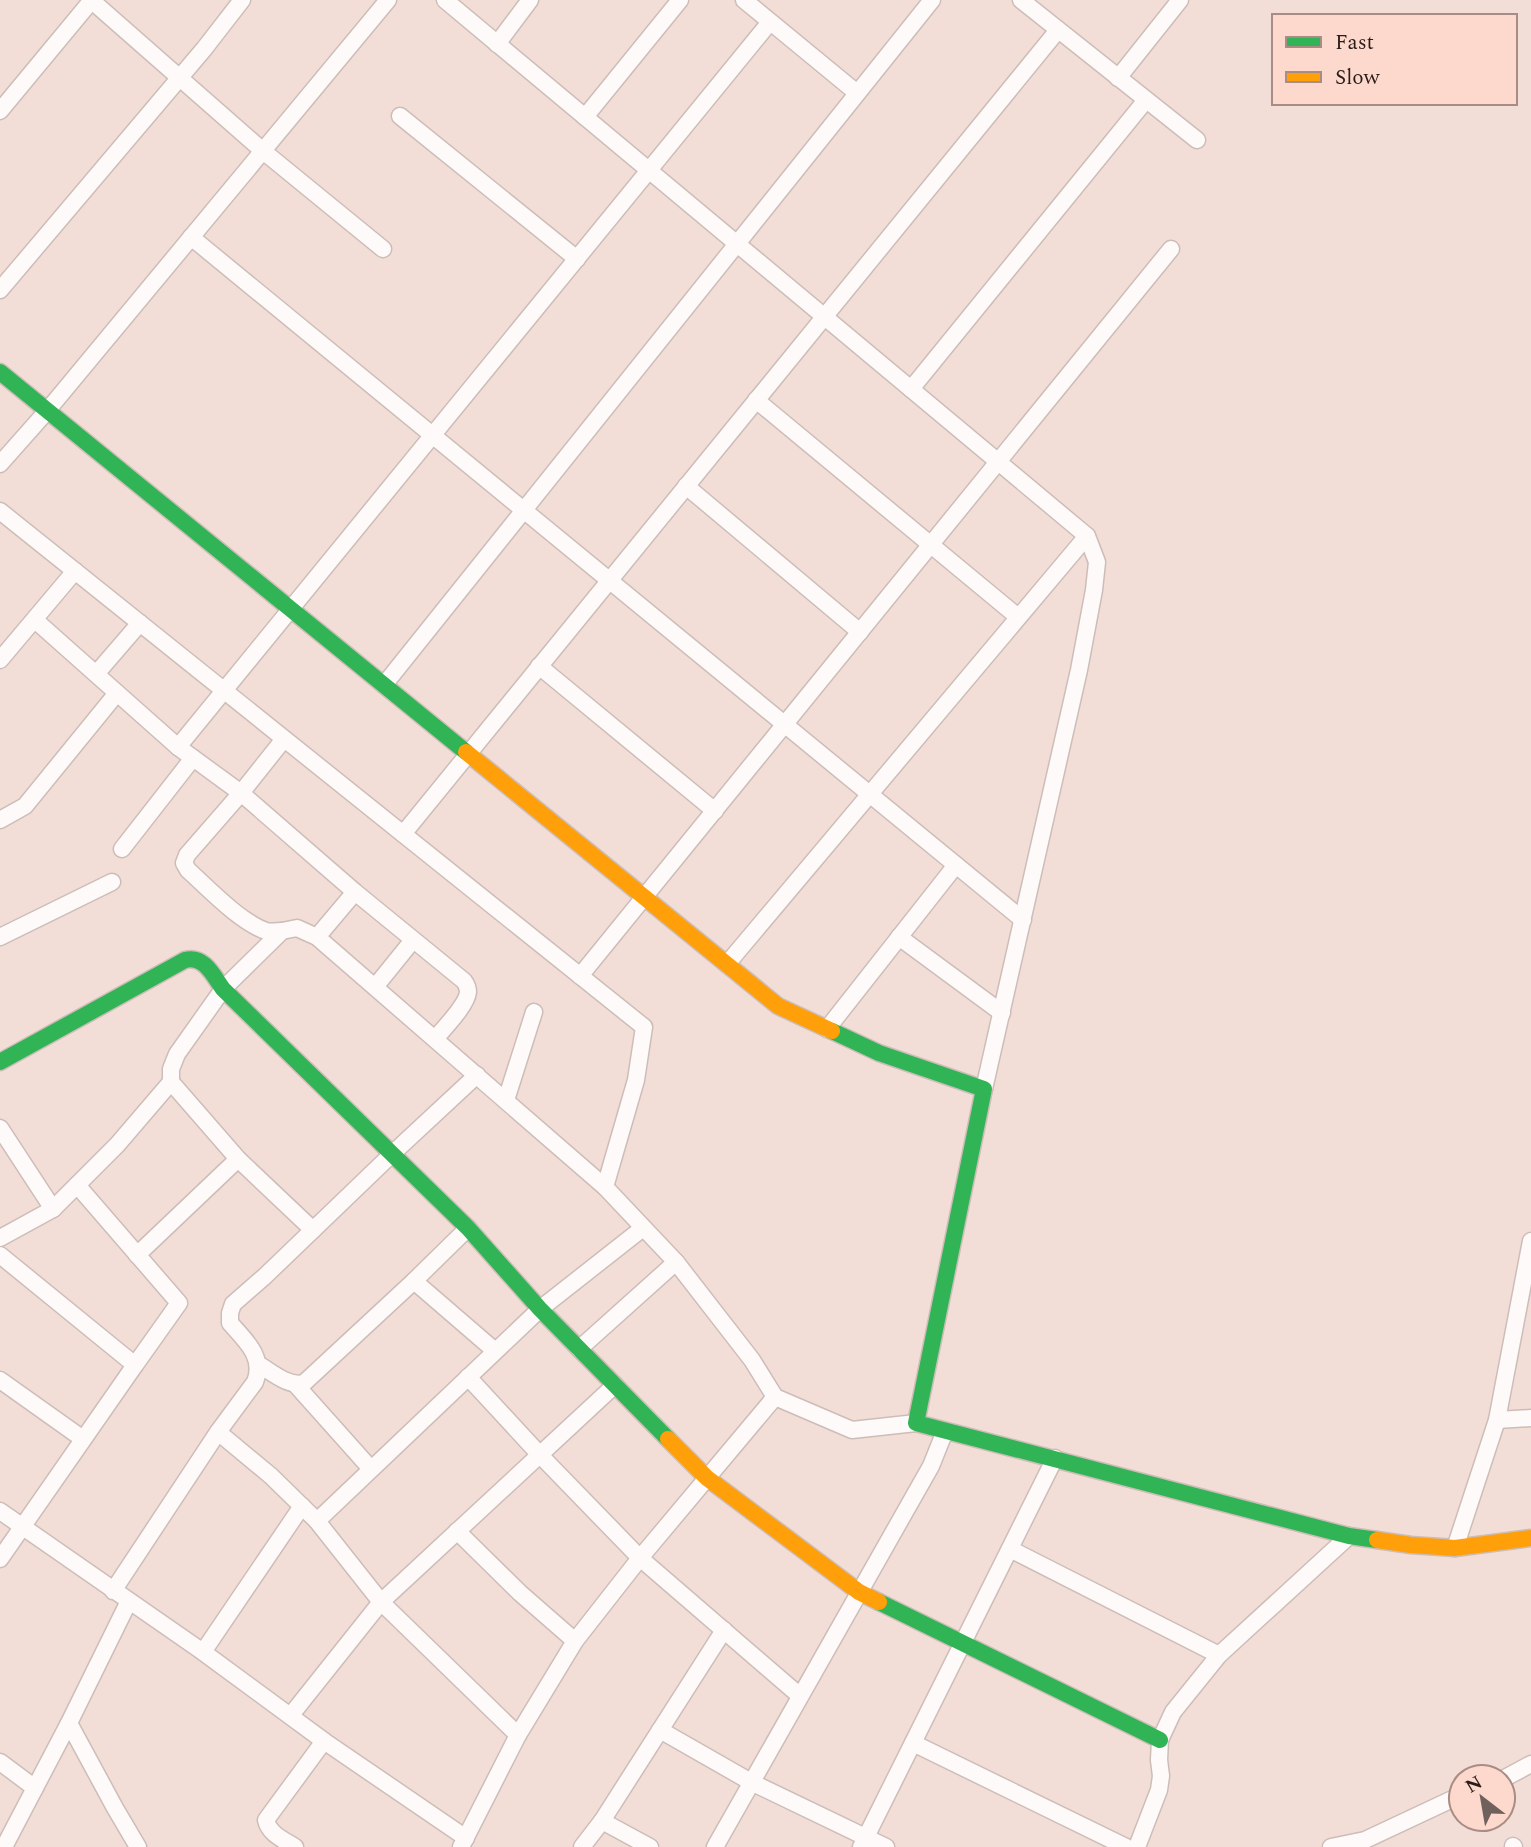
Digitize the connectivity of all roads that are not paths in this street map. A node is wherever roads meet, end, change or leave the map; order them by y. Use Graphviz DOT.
graph roads {
  1 [pos="92,0"];
  2 [pos="242,0"];
  3 [pos="387,0"];
  4 [pos="444,0"];
  5 [pos="530,0"];
  6 [pos="680,0"];
  7 [pos="744,0"];
  8 [pos="932,0"];
  9 [pos="1021,0"];
  10 [pos="1180,0"];
  11 [pos="1038,5"];
  12 [pos="770,22"];
  13 [pos="1058,30"];
  14 [pos="497,44"];
  15 [pos="1118,78"];
  16 [pos="179,79"];
  17 [pos="857,93"];
  18 [pos="1146,100"];
  19 [pos="0,111"];
  20 [pos="400,116"];
  21 [pos="585,117"];
  22 [pos="1197,141"];
  23 [pos="263,151"];
  24 [pos="649,170"];
  25 [pos="191,237"];
  26 [pos="737,244"];
  27 [pos="383,249"];
  28 [pos="1171,249"];
  29 [pos="577,258"];
  30 [pos="0,290"];
  31 [pos="824,316"];
  32 [pos="0,372"];
  33 [pos="911,389"];
  34 [pos="756,400"];
  35 [pos="47,411"];
  36 [pos="433,435"];
  37 [pos="998,462"];
  38 [pos="0,464"];
  39 [pos="686,486"];
  40 [pos="524,510"];
  41 [pos="0,511"];
  42 [pos="1087,536"];
  43 [pos="932,544"];
  44 [pos="75,571"];
  45 [pos="609,580"];
  46 [pos="291,609"];
  47 [pos="1018,617"];
  48 [pos="35,620"];
  49 [pos="140,623"];
  50 [pos="860,632"];
  51 [pos="0,660"];
  52 [pos="539,666"];
  53 [pos="96,674"];
  54 [pos="384,685"];
  55 [pos="224,691"];
  56 [pos="117,692"];
  57 [pos="785,724"];
  58 [pos="284,739"];
  59 [pos="178,747"];
  60 [pos="468,753"];
  61 [pos="192,758"];
  62 [pos="241,793"];
  63 [pos="870,794"];
  64 [pos="715,811"];
  65 [pos="0,820"];
  66 [pos="402,834"];
  67 [pos="122,849"];
  68 [pos="956,864"];
  69 [pos="112,882"];
  70 [pos="355,892"];
  71 [pos="644,897"];
  72 [pos="1023,920"];
  73 [pos="282,931"];
  74 [pos="0,937"];
  75 [pos="317,937"];
  76 [pos="899,937"];
  77 [pos="413,940"];
  78 [pos="727,964"];
  79 [pos="580,976"];
  80 [pos="375,987"];
  81 [pos="223,989"];
  82 [pos="534,1012"];
  83 [pos="1002,1013"];
  84 [pos="827,1029"];
  85 [pos="435,1038"];
  86 [pos="0,1062"];
  87 [pos="477,1075"];
  88 [pos="171,1082"];
  89 [pos="985,1089"];
  90 [pos="506,1100"];
  91 [pos="0,1128"];
  92 [pos="391,1154"];
  93 [pos="238,1159"];
  94 [pos="77,1185"];
  95 [pos="605,1187"];
  96 [pos="53,1209"];
  97 [pos="468,1228"];
  98 [pos="643,1228"];
  99 [pos="313,1230"];
  100 [pos="0,1238"];
  101 [pos="1531,1241"];
  102 [pos="0,1255"];
  103 [pos="137,1255"];
  104 [pos="676,1262"];
  105 [pos="414,1281"];
  106 [pos="540,1308"];
  107 [pos="1524,1318"];
  108 [pos="579,1349"];
  109 [pos="495,1350"];
  110 [pos="258,1364"];
  111 [pos="135,1365"];
  112 [pos="468,1377"];
  113 [pos="0,1380"];
  114 [pos="296,1385"];
  115 [pos="615,1385"];
  116 [pos="775,1397"];
  117 [pos="1531,1418"];
  118 [pos="1497,1420"];
  119 [pos="916,1423"];
  120 [pos="945,1431"];
  121 [pos="218,1432"];
  122 [pos="83,1439"];
  123 [pos="540,1455"];
  124 [pos="1055,1458"];
  125 [pos="371,1469"];
  126 [pos="707,1478"];
  127 [pos="302,1506"];
  128 [pos="0,1511"];
  129 [pos="317,1521"];
  130 [pos="23,1527"];
  131 [pos="457,1531"];
  132 [pos="1349,1536"];
  133 [pos="1531,1538"];
  134 [pos="1455,1548"];
  135 [pos="1010,1549"];
  136 [pos="0,1559"];
  137 [pos="640,1559"];
  138 [pos="113,1591"];
  139 [pos="859,1592"];
  140 [pos="129,1601"];
  141 [pos="381,1602"];
  142 [pos="724,1630"];
  143 [pos="575,1641"];
  144 [pos="964,1642"];
  145 [pos="203,1652"];
  146 [pos="1219,1655"];
  147 [pos="800,1696"];
  148 [pos="290,1715"];
  149 [pos="69,1723"];
  150 [pos="660,1730"];
  151 [pos="518,1735"];
  152 [pos="1160,1740"];
  153 [pos="324,1741"];
  154 [pos="913,1743"];
  155 [pos="0,1762"];
  156 [pos="751,1782"];
  157 [pos="35,1788"];
  158 [pos="1447,1801"];
  159 [pos="602,1821"];
  160 [pos="864,1842"];
  161 [pos="463,1843"];
  162 [pos="4,1847"];
  163 [pos="138,1847"];
  164 [pos="295,1847"];
  165 [pos="582,1847"];
  166 [pos="650,1847"];
  167 [pos="715,1847"];
  168 [pos="886,1847"];
  169 [pos="1126,1847"];
  170 [pos="1137,1847"];
  171 [pos="1331,1847"];
  1 -- 16 [label="street"];
  1 -- 19 [label="street"];
  2 -- 16 [label="street"];
  3 -- 23 [label="street"];
  4 -- 14 [label="street"];
  5 -- 14 [label="street"];
  6 -- 21 [label="street"];
  7 -- 12 [label="street"];
  8 -- 17 [label="street"];
  9 -- 11 [label="street"];
  10 -- 15 [label="street"];
  11 -- 13 [label="street"];
  12 -- 17 [label="street"];
  12 -- 24 [label="street"];
  13 -- 15 [label="street"];
  13 -- 31 [label="street"];
  14 -- 21 [label="street"];
  15 -- 18 [label="street"];
  16 -- 23 [label="street"];
  16 -- 30 [label="street"];
  17 -- 26 [label="street"];
  18 -- 22 [label="street"];
  18 -- 33 [label="street"];
  20 -- 29 [label="street"];
  21 -- 24 [label="street"];
  23 -- 25 [label="street"];
  23 -- 27 [label="street"];
  24 -- 26 [label="street"];
  24 -- 29 [label="street"];
  25 -- 35 [label="street"];
  25 -- 36 [label="street"];
  26 -- 31 [label="street"];
  26 -- 40 [label="street"];
  28 -- 37 [label="street"];
  29 -- 36 [label="street"];
  31 -- 33 [label="street"];
  31 -- 34 [label="street"];
  32 -- 35 [label="street"];
  33 -- 37 [label="street"];
  34 -- 39 [label="street"];
  34 -- 43 [label="street"];
  35 -- 38 [label="street"];
  35 -- 46 [label="street"];
  36 -- 40 [label="street"];
  36 -- 46 [label="street"];
  37 -- 42 [label="street"];
  37 -- 43 [label="street"];
  39 -- 45 [label="street"];
  39 -- 50 [label="street"];
  40 -- 45 [label="street"];
  40 -- 54 [label="street"];
  41 -- 44 [label="street"];
  42 -- 47 [label="street"];
  42 -- 72 [label="street"];
  43 -- 47 [label="street"];
  43 -- 50 [label="street"];
  44 -- 48 [label="street"];
  44 -- 49 [label="street"];
  45 -- 52 [label="street"];
  45 -- 57 [label="street"];
  46 -- 54 [label="street"];
  46 -- 55 [label="street"];
  47 -- 63 [label="street"];
  48 -- 51 [label="street"];
  48 -- 53 [label="street"];
  49 -- 53 [label="street"];
  49 -- 55 [label="street"];
  50 -- 57 [label="street"];
  52 -- 60 [label="street"];
  52 -- 64 [label="street"];
  53 -- 56 [label="street"];
  54 -- 60 [label="street"];
  55 -- 58 [label="street"];
  55 -- 59 [label="street"];
  56 -- 59 [label="street"];
  56 -- 65 [label="street"];
  57 -- 63 [label="street"];
  57 -- 64 [label="street"];
  58 -- 62 [label="street"];
  58 -- 66 [label="street"];
  59 -- 61 [label="street"];
  60 -- 66 [label="street"];
  60 -- 71 [label="street"];
  61 -- 62 [label="street"];
  61 -- 67 [label="street"];
  62 -- 70 [label="street"];
  62 -- 73 [label="street"];
  63 -- 68 [label="street"];
  63 -- 78 [label="street"];
  64 -- 71 [label="street"];
  66 -- 79 [label="street"];
  68 -- 72 [label="street"];
  68 -- 76 [label="street"];
  69 -- 74 [label="street"];
  70 -- 75 [label="street"];
  70 -- 77 [label="street"];
  71 -- 78 [label="street"];
  71 -- 79 [label="street"];
  72 -- 83 [label="street"];
  73 -- 75 [label="street"];
  73 -- 81 [label="street"];
  75 -- 80 [label="street"];
  76 -- 83 [label="street"];
  76 -- 84 [label="street"];
  77 -- 80 [label="street"];
  77 -- 85 [label="street"];
  78 -- 84 [label="street"];
  79 -- 95 [label="street"];
  80 -- 85 [label="street"];
  81 -- 86 [label="street"];
  81 -- 88 [label="street"];
  81 -- 92 [label="street"];
  82 -- 90 [label="street"];
  83 -- 89 [label="street"];
  84 -- 89 [label="street"];
  85 -- 87 [label="street"];
  87 -- 90 [label="street"];
  87 -- 92 [label="street"];
  88 -- 93 [label="street"];
  88 -- 94 [label="street"];
  89 -- 119 [label="street"];
  90 -- 95 [label="street"];
  91 -- 96 [label="street"];
  92 -- 97 [label="street"];
  92 -- 99 [label="street"];
  93 -- 99 [label="street"];
  93 -- 103 [label="street"];
  94 -- 96 [label="street"];
  94 -- 103 [label="street"];
  95 -- 98 [label="street"];
  96 -- 100 [label="street"];
  97 -- 105 [label="street"];
  97 -- 106 [label="street"];
  98 -- 104 [label="street"];
  98 -- 106 [label="street"];
  99 -- 110 [label="street"];
  101 -- 107 [label="street"];
  102 -- 111 [label="street"];
  103 -- 111 [label="street"];
  104 -- 108 [label="street"];
  104 -- 116 [label="street"];
  105 -- 109 [label="street"];
  105 -- 114 [label="street"];
  106 -- 108 [label="street"];
  106 -- 109 [label="street"];
  107 -- 118 [label="street"];
  108 -- 115 [label="street"];
  109 -- 112 [label="street"];
  110 -- 114 [label="street"];
  110 -- 121 [label="street"];
  111 -- 122 [label="street"];
  112 -- 123 [label="street"];
  112 -- 125 [label="street"];
  113 -- 122 [label="street"];
  114 -- 125 [label="street"];
  115 -- 123 [label="street"];
  115 -- 126 [label="street"];
  116 -- 119 [label="street"];
  116 -- 126 [label="street"];
  117 -- 118 [label="street"];
  118 -- 134 [label="street"];
  119 -- 120 [label="street"];
  120 -- 124 [label="street"];
  120 -- 139 [label="street"];
  121 -- 127 [label="street"];
  121 -- 138 [label="street"];
  122 -- 130 [label="street"];
  123 -- 131 [label="street"];
  123 -- 137 [label="street"];
  124 -- 132 [label="street"];
  124 -- 135 [label="street"];
  125 -- 129 [label="street"];
  126 -- 137 [label="street"];
  126 -- 139 [label="street"];
  127 -- 129 [label="street"];
  127 -- 145 [label="street"];
  128 -- 130 [label="street"];
  129 -- 141 [label="street"];
  130 -- 136 [label="street"];
  130 -- 138 [label="street"];
  131 -- 141 [label="street"];
  131 -- 143 [label="street"];
  132 -- 134 [label="street"];
  132 -- 146 [label="street"];
  133 -- 134 [label="street"];
  135 -- 144 [label="street"];
  135 -- 146 [label="street"];
  137 -- 142 [label="street"];
  137 -- 143 [label="street"];
  138 -- 140 [label="street"];
  139 -- 144 [label="street"];
  139 -- 147 [label="street"];
  140 -- 145 [label="street"];
  140 -- 149 [label="street"];
  141 -- 148 [label="street"];
  141 -- 151 [label="street"];
  142 -- 147 [label="street"];
  142 -- 150 [label="street"];
  143 -- 151 [label="street"];
  144 -- 152 [label="street"];
  144 -- 154 [label="street"];
  145 -- 148 [label="street"];
  146 -- 152 [label="street"];
  147 -- 156 [label="street"];
  148 -- 153 [label="street"];
  149 -- 157 [label="street"];
  149 -- 163 [label="street"];
  150 -- 156 [label="street"];
  150 -- 159 [label="street"];
  151 -- 161 [label="street"];
  152 -- 170 [label="street"];
  153 -- 161 [label="street"];
  153 -- 164 [label="street"];
  154 -- 160 [label="street"];
  154 -- 169 [label="street"];
  155 -- 157 [label="street"];
  156 -- 160 [label="street"];
  156 -- 167 [label="street"];
  157 -- 162 [label="street"];
  158 -- 171 [label="street"];
  159 -- 165 [label="street"];
  159 -- 166 [label="street"];
  160 -- 168 [label="street"];
}
